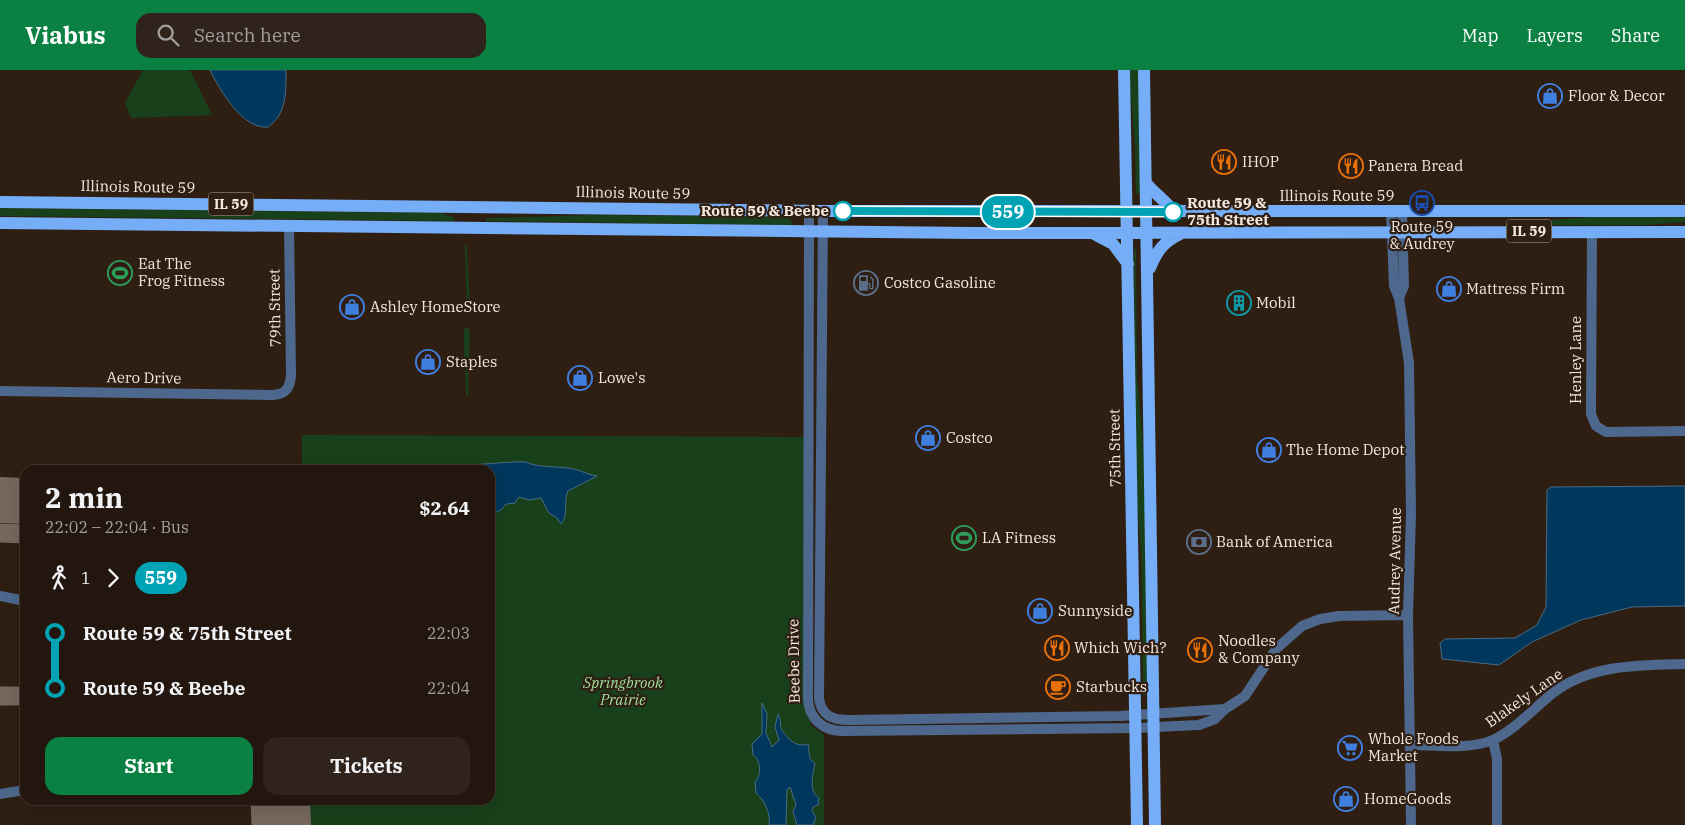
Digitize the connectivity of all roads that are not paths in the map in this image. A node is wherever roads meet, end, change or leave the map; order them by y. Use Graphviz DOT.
graph roads {
  1 [pos="1124,70"];
  2 [pos="1144,70"];
  3 [pos="1146,184"];
  4 [pos="0,202"];
  5 [pos="809,211"];
  6 [pos="823,211"];
  7 [pos="1397,211"];
  8 [pos="1685,211"];
  9 [pos="1128,212"];
  10 [pos="1146,212"];
  11 [pos="1174,212"];
  12 [pos="0,223"];
  13 [pos="289,225"];
  14 [pos="809,231"];
  15 [pos="822,232"];
  16 [pos="1091,232"];
  17 [pos="1147,232"];
  18 [pos="1397,232"];
  19 [pos="1592,232"];
  20 [pos="1685,232"];
  21 [pos="1128,233"];
  22 [pos="1183,233"];
  23 [pos="1128,264"];
  24 [pos="1148,275"];
  25 [pos="287,390"];
  26 [pos="0,391"];
  27 [pos="1685,431"];
  28 [pos="0,596"];
  29 [pos="20,600"];
  30 [pos="1408,614"];
  31 [pos="1685,664"];
  32 [pos="1225,709"];
  33 [pos="1154,714"];
  34 [pos="1135,722"];
  35 [pos="1154,728"];
  36 [pos="1492,740"];
  37 [pos="1410,745"];
  38 [pos="20,791"];
  39 [pos="0,794"];
  40 [pos="1137,825"];
  41 [pos="1155,825"];
  42 [pos="1411,825"];
  43 [pos="1497,825"];
  1 -- 9 [label="main road, 75th Street"];
  2 -- 3 [label="main road"];
  3 -- 10 [label="main road"];
  3 -- 11 [label="main road"];
  4 -- 5 [label="main road, Illinois Route 59 / IL 59"];
  5 -- 6 [label="main road, Illinois Route 59 / IL 59"];
  5 -- 14 [label="street, Beebe Drive"];
  6 -- 9 [label="main road, Illinois Route 59 / IL 59"];
  6 -- 15 [label="street, Beebe Drive"];
  7 -- 8 [label="main road, Illinois Route 59 / IL 59"];
  7 -- 11 [label="main road, Illinois Route 59 / IL 59"];
  7 -- 18 [label="street, Audrey Avenue"];
  9 -- 10 [label="main road, Illinois Route 59 / IL 59"];
  9 -- 21 [label="main road, 75th Street"];
  10 -- 11 [label="main road, Illinois Route 59 / IL 59"];
  10 -- 17 [label="main road"];
  12 -- 13 [label="main road, IL 59"];
  13 -- 14 [label="main road, IL 59"];
  13 -- 25 [label="street, 79th Street"];
  14 -- 15 [label="main road, IL 59"];
  14 -- 34 [label="street, Beebe Drive"];
  15 -- 16 [label="main road, IL 59"];
  15 -- 34 [label="street, Beebe Drive"];
  16 -- 21 [label="main road, IL 59"];
  16 -- 23 [label="main road"];
  17 -- 21 [label="main road, IL 59"];
  17 -- 22 [label="main road, IL 59"];
  17 -- 24 [label="main road"];
  18 -- 19 [label="main road, IL 59"];
  18 -- 22 [label="main road, IL 59"];
  18 -- 30 [label="street, Audrey Avenue"];
  19 -- 20 [label="main road, IL 59"];
  19 -- 27 [label="street, Henley Lane"];
  21 -- 23 [label="main road, 75th Street"];
  22 -- 24 [label="main road"];
  23 -- 34 [label="main road, 75th Street"];
  24 -- 33 [label="main road"];
  25 -- 26 [label="street, Aero Drive"];
  28 -- 29 [label="street"];
  30 -- 32 [label="street, Beebe Drive"];
  30 -- 37 [label="street, Audrey Avenue"];
  31 -- 36 [label="street, Blakely Lane"];
  32 -- 33 [label="street, Beebe Drive"];
  32 -- 35 [label="street, Beebe Drive"];
  33 -- 34 [label="street, Beebe Drive"];
  33 -- 35 [label="main road"];
  34 -- 35 [label="street, Beebe Drive"];
  34 -- 40 [label="main road, 75th Street"];
  35 -- 41 [label="main road"];
  36 -- 37 [label="street, Blakely Lane"];
  36 -- 43 [label="street"];
  37 -- 42 [label="street, Audrey Avenue"];
  38 -- 39 [label="street"];
}
